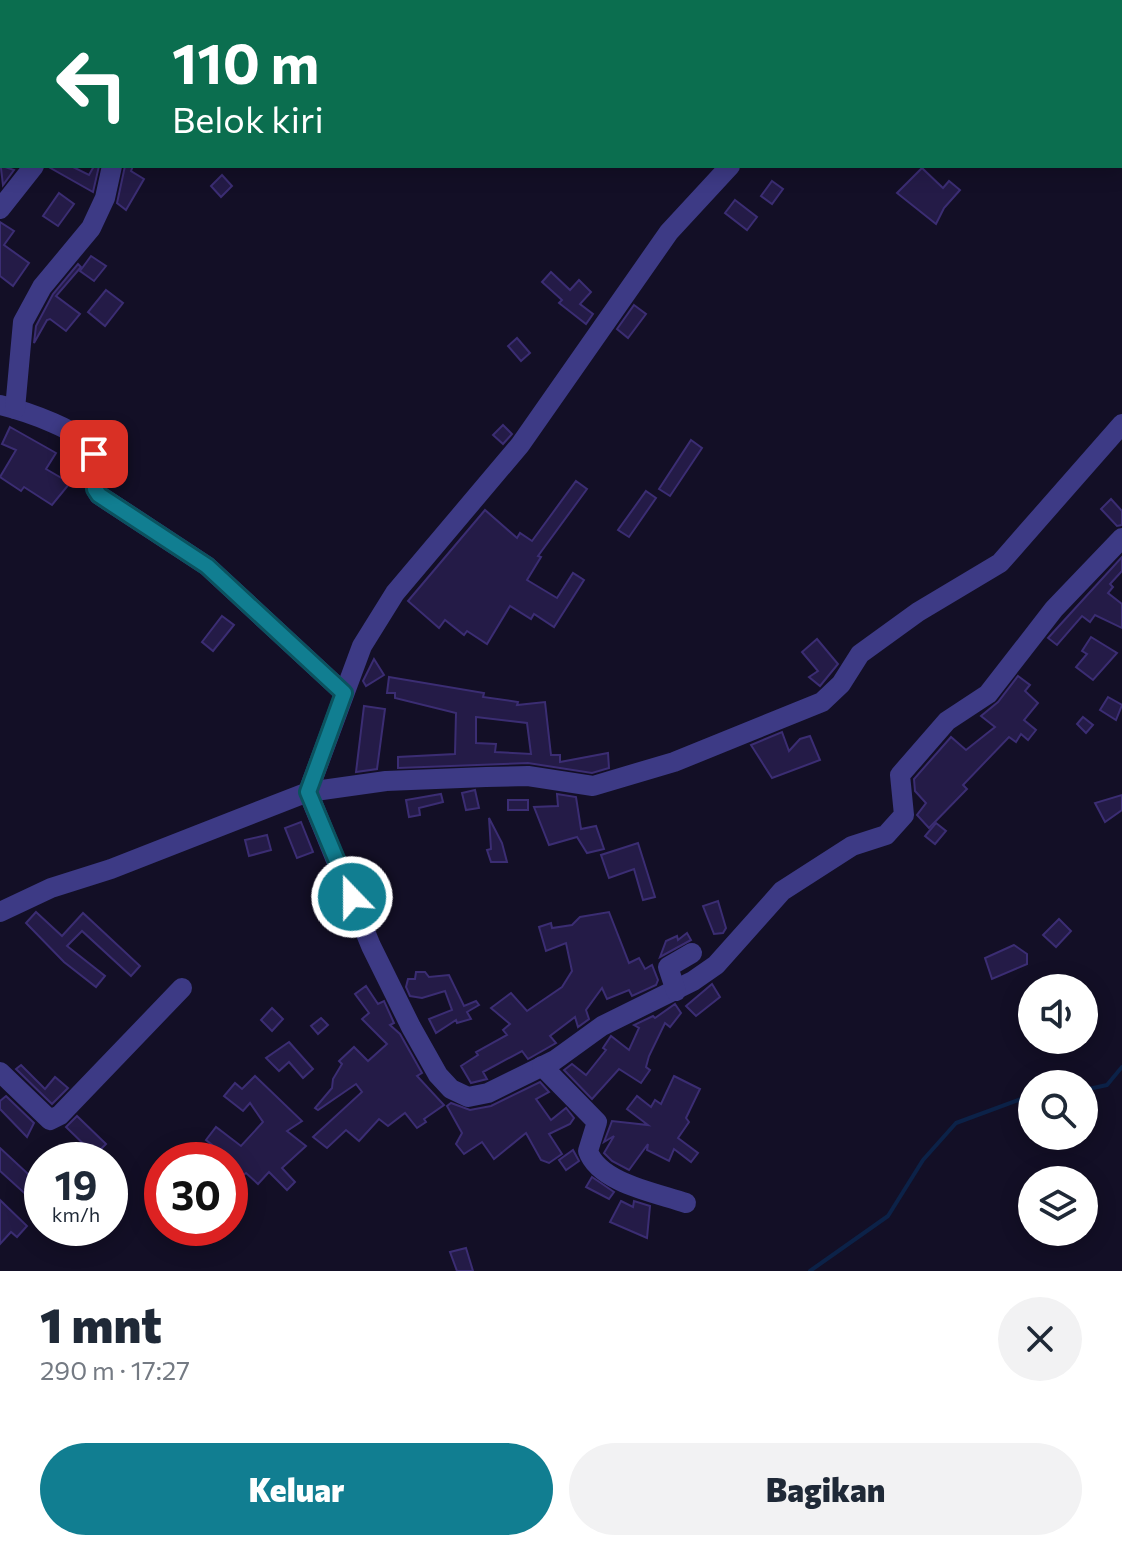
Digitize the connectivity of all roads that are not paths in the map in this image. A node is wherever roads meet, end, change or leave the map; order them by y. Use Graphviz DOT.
graph roads {
  1 [pos="32,168"];
  2 [pos="112,168"];
  3 [pos="728,168"];
  4 [pos="0,209"];
  5 [pos="7,407"];
  6 [pos="1122,424"];
  7 [pos="1122,538"];
  8 [pos="344,693"];
  9 [pos="308,792"];
  10 [pos="0,912"];
  11 [pos="692,953"];
  12 [pos="182,988"];
  13 [pos="676,991"];
  14 [pos="542,1066"];
  15 [pos="3,1082"];
  16 [pos="686,1203"];
  1 -- 4 [label="street"];
  2 -- 5 [label="street"];
  3 -- 8 [label="street"];
  5 -- 8 [label="street"];
  6 -- 9 [label="street"];
  7 -- 13 [label="street"];
  8 -- 9 [label="street"];
  9 -- 10 [label="street"];
  9 -- 14 [label="street"];
  11 -- 13 [label="street"];
  12 -- 15 [label="street"];
  13 -- 14 [label="street"];
  14 -- 16 [label="street"];
}
